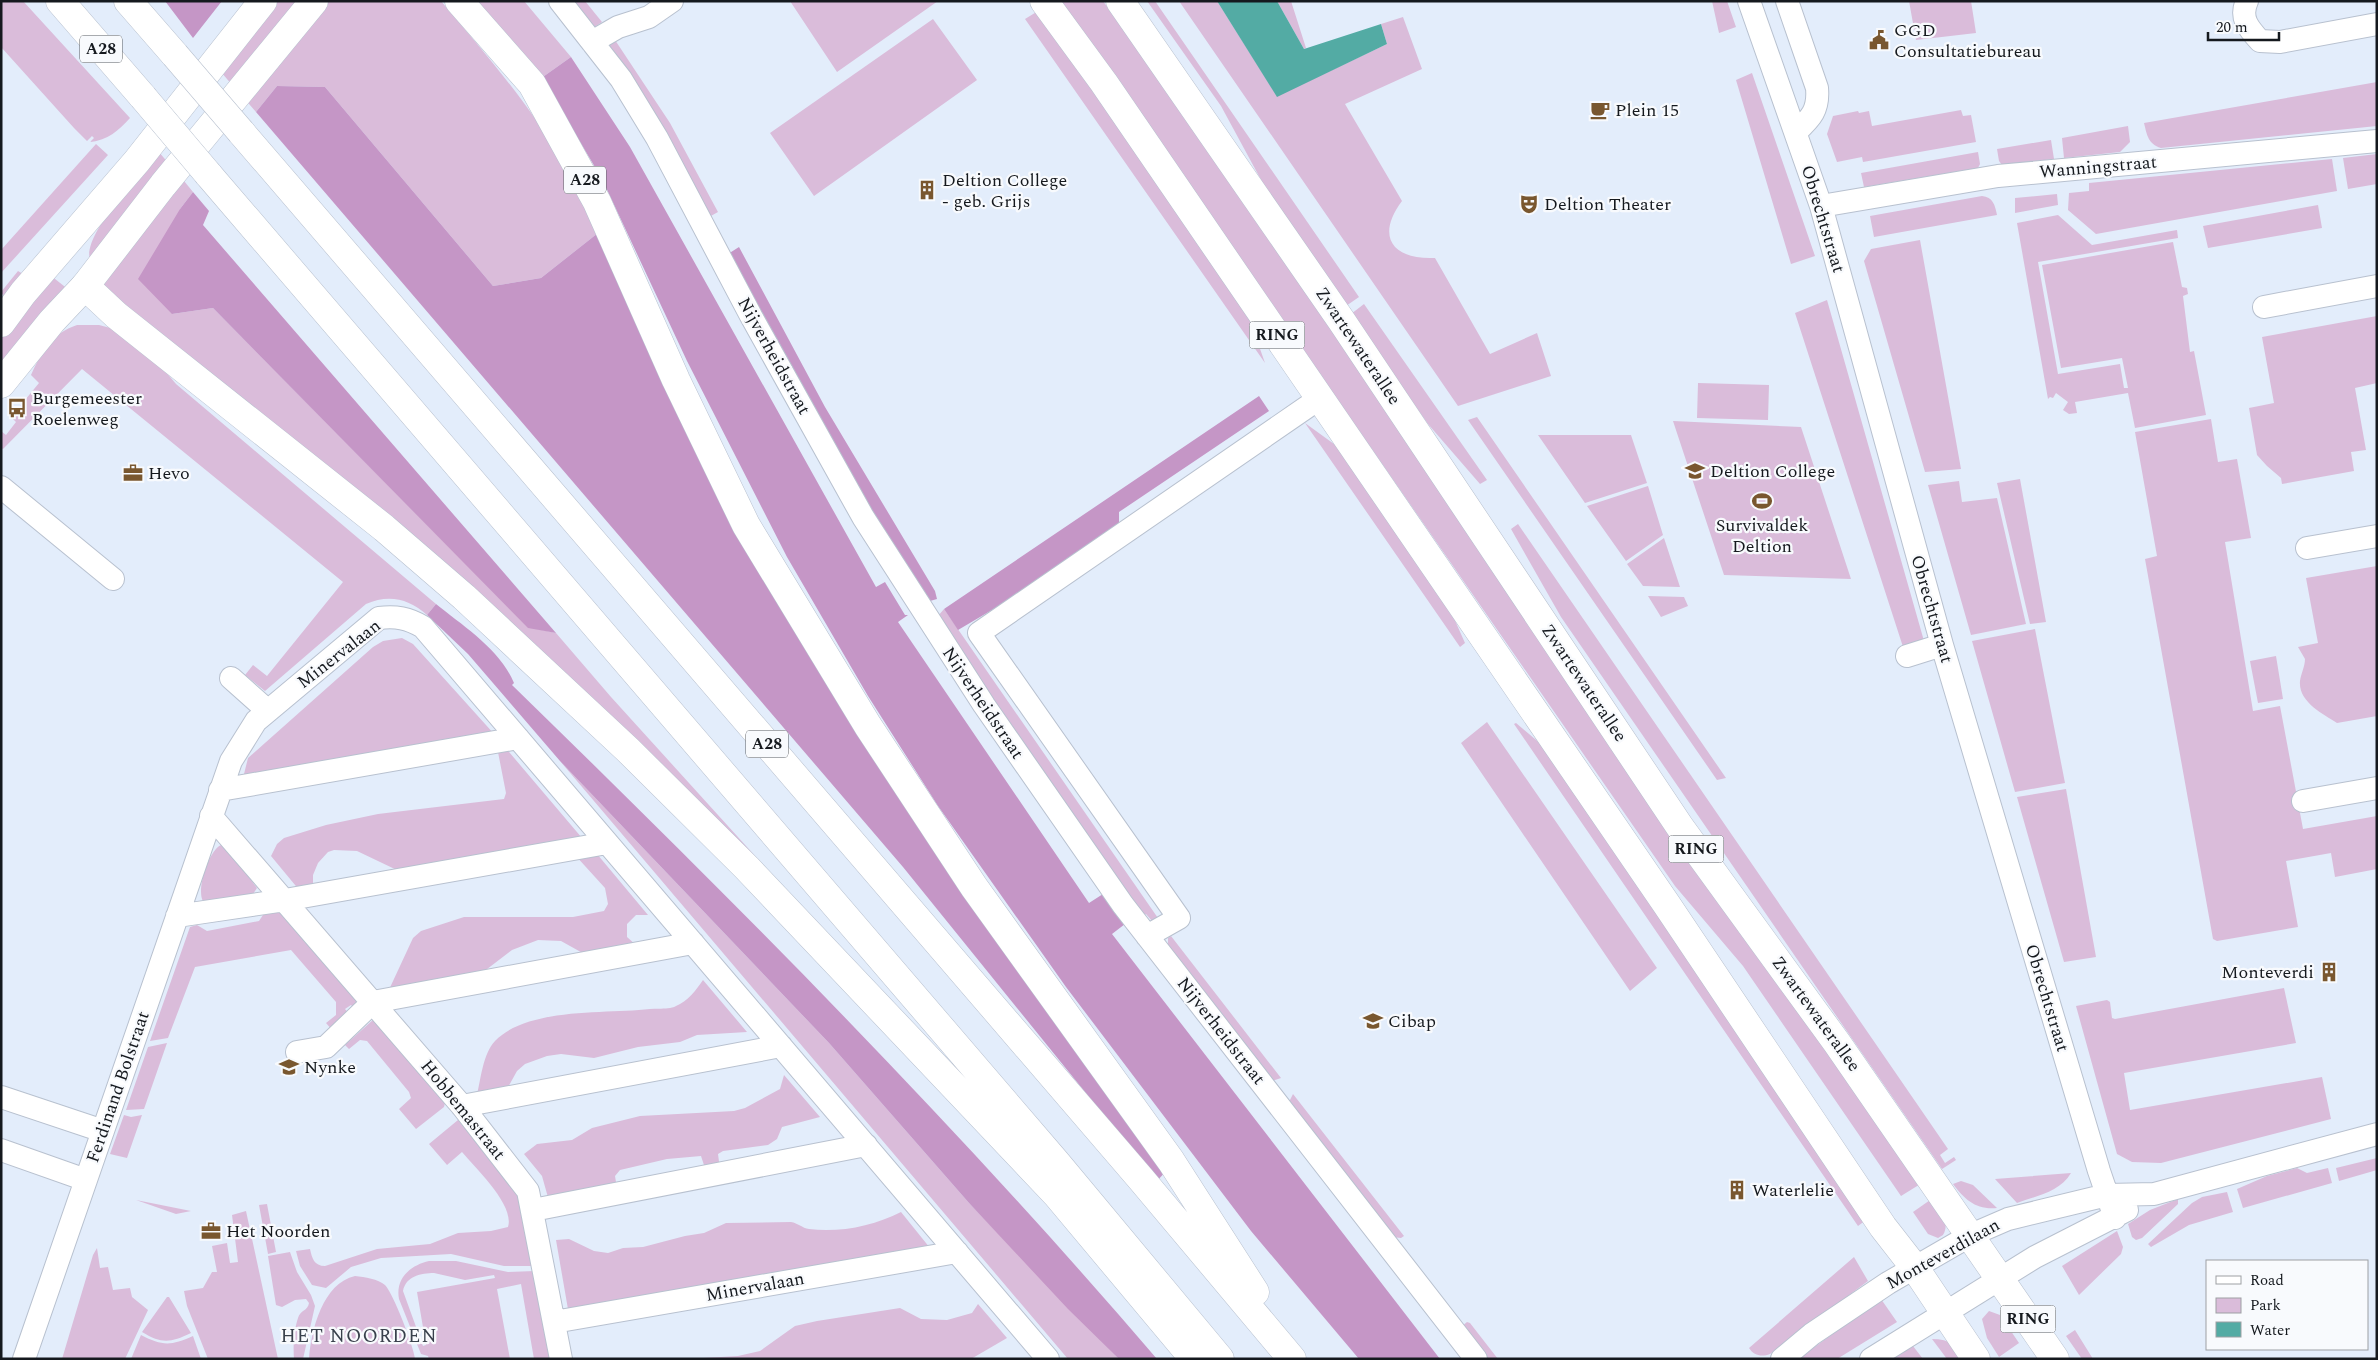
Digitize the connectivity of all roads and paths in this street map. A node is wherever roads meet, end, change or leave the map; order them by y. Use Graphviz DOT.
graph roads {
  1 [pos="60,1"];
  2 [pos="128,1"];
  3 [pos="263,1"];
  4 [pos="314,1"];
  5 [pos="459,1"];
  6 [pos="560,1"];
  7 [pos="672,1"];
  8 [pos="1044,1"];
  9 [pos="1120,1"];
  10 [pos="1749,1"];
  11 [pos="1787,1"];
  12 [pos="2247,1"];
  13 [pos="2377,24"];
  14 [pos="592,42"];
  15 [pos="1796,132"];
  16 [pos="2377,141"];
  17 [pos="1821,206"];
  18 [pos="56,256"];
  19 [pos="85,286"];
  20 [pos="2377,286"];
  21 [pos="2264,307"];
  22 [pos="1,323"];
  23 [pos="1,384"];
  24 [pos="1320,398"];
  25 [pos="1,487"];
  26 [pos="2377,536"];
  27 [pos="2307,548"];
  28 [pos="113,579"];
  29 [pos="1942,645"];
  30 [pos="1907,656"];
  31 [pos="231,678"];
  32 [pos="268,712"];
  33 [pos="518,738"];
  34 [pos="2377,788"];
  35 [pos="220,790"];
  36 [pos="2303,801"];
  37 [pos="211,816"];
  38 [pos="607,843"];
  39 [pos="285,900"];
  40 [pos="177,916"];
  41 [pos="1147,936"];
  42 [pos="693,943"];
  43 [pos="373,1002"];
  44 [pos="781,1046"];
  45 [pos="297,1052"];
  46 [pos="1,1097"];
  47 [pos="462,1106"];
  48 [pos="103,1131"];
  49 [pos="2377,1134"];
  50 [pos="866,1145"];
  51 [pos="1,1150"];
  52 [pos="86,1180"];
  53 [pos="2154,1194"];
  54 [pos="2108,1195"];
  55 [pos="533,1210"];
  56 [pos="2115,1218"];
  57 [pos="1971,1235"];
  58 [pos="957,1252"];
  59 [pos="1914,1268"];
  60 [pos="2001,1280"];
  61 [pos="1944,1314"];
  62 [pos="554,1322"];
  63 [pos="24,1359"];
  64 [pos="561,1359"];
  65 [pos="1048,1359"];
  66 [pos="1194,1359"];
  67 [pos="1220,1359"];
  68 [pos="1292,1359"];
  69 [pos="1297,1359"];
  70 [pos="1476,1359"];
  71 [pos="1782,1359"];
  72 [pos="1871,1359"];
  73 [pos="1976,1359"];
  74 [pos="2055,1359"];
  1 -- 67 [label="main road, A28, bridge"];
  2 -- 68 [label="main road, A28, bridge"];
  3 -- 18 [label="main road"];
  4 -- 19 [label="main road"];
  5 -- 69 [label="main road, A28"];
  6 -- 14 [label="street, Nijverheidstraat"];
  7 -- 14 [label="street"];
  8 -- 24 [label="main road, RING"];
  9 -- 57 [label="main road, Zwartewaterallee / RING"];
  10 -- 15 [label="street, Obrechtstraat"];
  11 -- 15 [label="street"];
  12 -- 13 [label="street"];
  14 -- 41 [label="street, Nijverheidstraat"];
  15 -- 17 [label="street, Obrechtstraat"];
  16 -- 17 [label="street, Wanningstraat"];
  17 -- 29 [label="street, Obrechtstraat"];
  18 -- 19 [label="main road"];
  18 -- 22 [label="main road"];
  19 -- 23 [label="main road"];
  19 -- 66 [label="main road"];
  20 -- 21 [label="street"];
  24 -- 41 [label="street"];
  24 -- 59 [label="main road, RING"];
  25 -- 28 [label="street"];
  26 -- 27 [label="street"];
  29 -- 30 [label="street"];
  29 -- 54 [label="street, Obrechtstraat"];
  31 -- 32 [label="street"];
  32 -- 33 [label="street, Minervalaan"];
  32 -- 35 [label="street, Minervalaan"];
  33 -- 35 [label="street"];
  33 -- 38 [label="street, Minervalaan"];
  34 -- 36 [label="street"];
  35 -- 37 [label="street, Minervalaan"];
  37 -- 39 [label="street, Hobbemastraat"];
  37 -- 40 [label="street, Ferdinand Bolstraat"];
  38 -- 39 [label="street"];
  38 -- 42 [label="street, Minervalaan"];
  39 -- 40 [label="street"];
  39 -- 43 [label="street, Hobbemastraat"];
  40 -- 48 [label="street, Ferdinand Bolstraat"];
  41 -- 70 [label="street, Nijverheidstraat"];
  42 -- 43 [label="street"];
  42 -- 44 [label="street, Minervalaan"];
  43 -- 45 [label="street"];
  43 -- 47 [label="street, Hobbemastraat"];
  44 -- 47 [label="street"];
  44 -- 50 [label="street, Minervalaan"];
  46 -- 48 [label="street"];
  47 -- 55 [label="street, Hobbemastraat"];
  48 -- 52 [label="street, Ferdinand Bolstraat"];
  49 -- 53 [label="street, Monteverdilaan"];
  50 -- 55 [label="street"];
  50 -- 58 [label="street, Minervalaan"];
  51 -- 52 [label="street"];
  52 -- 63 [label="street, Ferdinand Bolstraat"];
  53 -- 54 [label="street, Monteverdilaan"];
  53 -- 56 [label="street, Monteverdilaan"];
  54 -- 56 [label="street, Obrechtstraat"];
  54 -- 57 [label="street, Monteverdilaan"];
  55 -- 62 [label="street, Hobbemastraat"];
  56 -- 60 [label="street, Monteverdilaan"];
  57 -- 59 [label="street, Monteverdilaan"];
  57 -- 60 [label="main road, Zwartewaterallee / RING"];
  58 -- 62 [label="street, Minervalaan"];
  58 -- 65 [label="street, Minervalaan"];
  59 -- 61 [label="main road, RING"];
  59 -- 71 [label="street, Monteverdilaan"];
  60 -- 61 [label="street, Monteverdilaan"];
  60 -- 74 [label="main road, Zwartewaterallee / RING"];
  61 -- 72 [label="street, Monteverdilaan"];
  61 -- 73 [label="main road, RING"];
  62 -- 64 [label="street, Hobbemastraat"];
}
